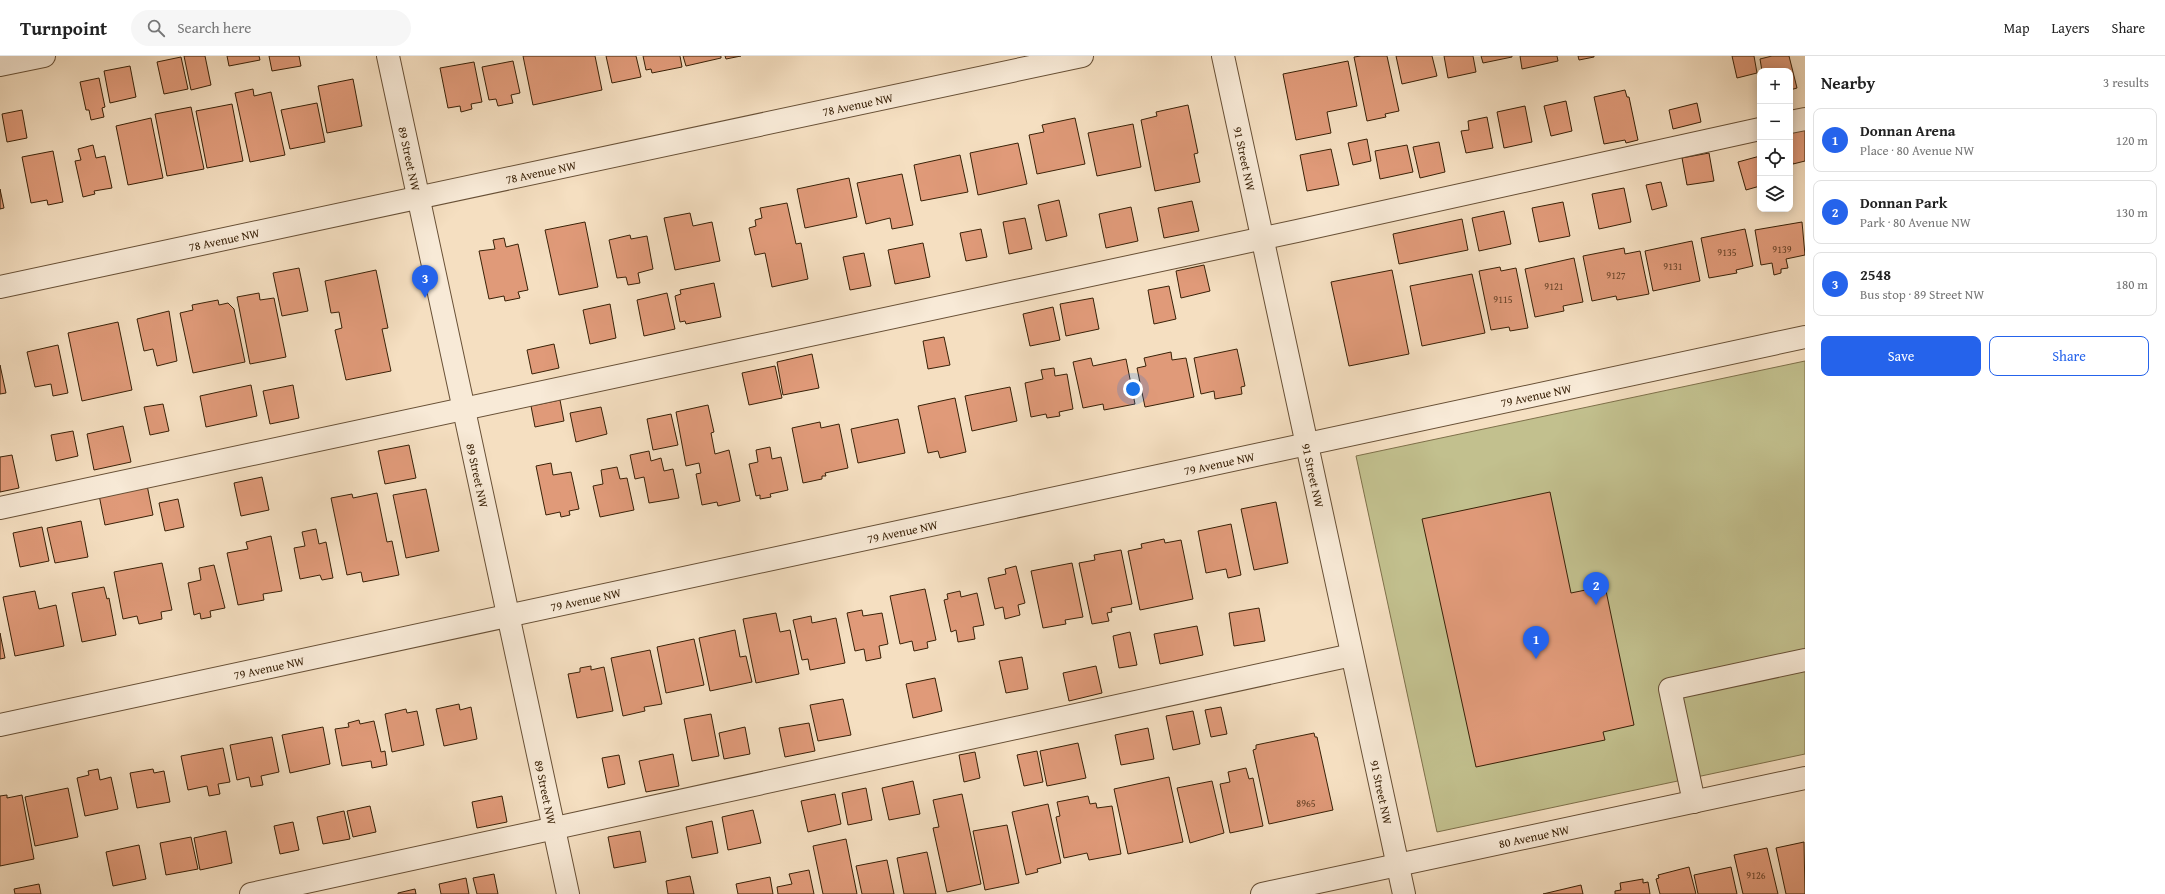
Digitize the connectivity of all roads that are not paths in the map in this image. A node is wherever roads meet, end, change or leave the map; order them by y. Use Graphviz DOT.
graph roads {
  1 [pos="44,56"];
  2 [pos="388,56"];
  3 [pos="1082,56"];
  4 [pos="1222,56"];
  5 [pos="0,65"];
  6 [pos="1805,119"];
  7 [pos="1793,121"];
  8 [pos="1757,130"];
  9 [pos="418,198"];
  10 [pos="1262,238"];
  11 [pos="0,287"];
  12 [pos="1805,337"];
  13 [pos="464,408"];
  14 [pos="1307,444"];
  15 [pos="0,508"];
  16 [pos="509,616"];
  17 [pos="1352,655"];
  18 [pos="1805,660"];
  19 [pos="0,725"];
  20 [pos="1805,778"];
  21 [pos="1694,802"];
  22 [pos="555,829"];
  23 [pos="1398,865"];
  24 [pos="251,894"];
  25 [pos="568,894"];
  26 [pos="1262,894"];
  27 [pos="1404,894"];
  1 -- 5 [label="street"];
  2 -- 9 [label="street, 89 Street NW"];
  3 -- 9 [label="street, 78 Avenue NW"];
  4 -- 10 [label="street, 91 Street NW"];
  6 -- 7 [label="street"];
  8 -- 10 [label="street"];
  9 -- 11 [label="street, 78 Avenue NW"];
  9 -- 13 [label="street, 89 Street NW"];
  10 -- 13 [label="street"];
  10 -- 14 [label="street, 91 Street NW"];
  12 -- 14 [label="street, 79 Avenue NW"];
  13 -- 15 [label="street"];
  13 -- 16 [label="street, 89 Street NW"];
  14 -- 16 [label="street, 79 Avenue NW"];
  14 -- 17 [label="street, 91 Street NW"];
  16 -- 19 [label="street, 79 Avenue NW"];
  16 -- 22 [label="street, 89 Street NW"];
  17 -- 22 [label="street"];
  17 -- 23 [label="street, 91 Street NW"];
  18 -- 21 [label="street"];
  20 -- 21 [label="street, 80 Avenue NW"];
  21 -- 23 [label="street, 80 Avenue NW"];
  22 -- 24 [label="street"];
  22 -- 25 [label="street, 89 Street NW"];
  23 -- 26 [label="street, 80 Avenue NW"];
  23 -- 27 [label="street, 91 Street NW"];
}
